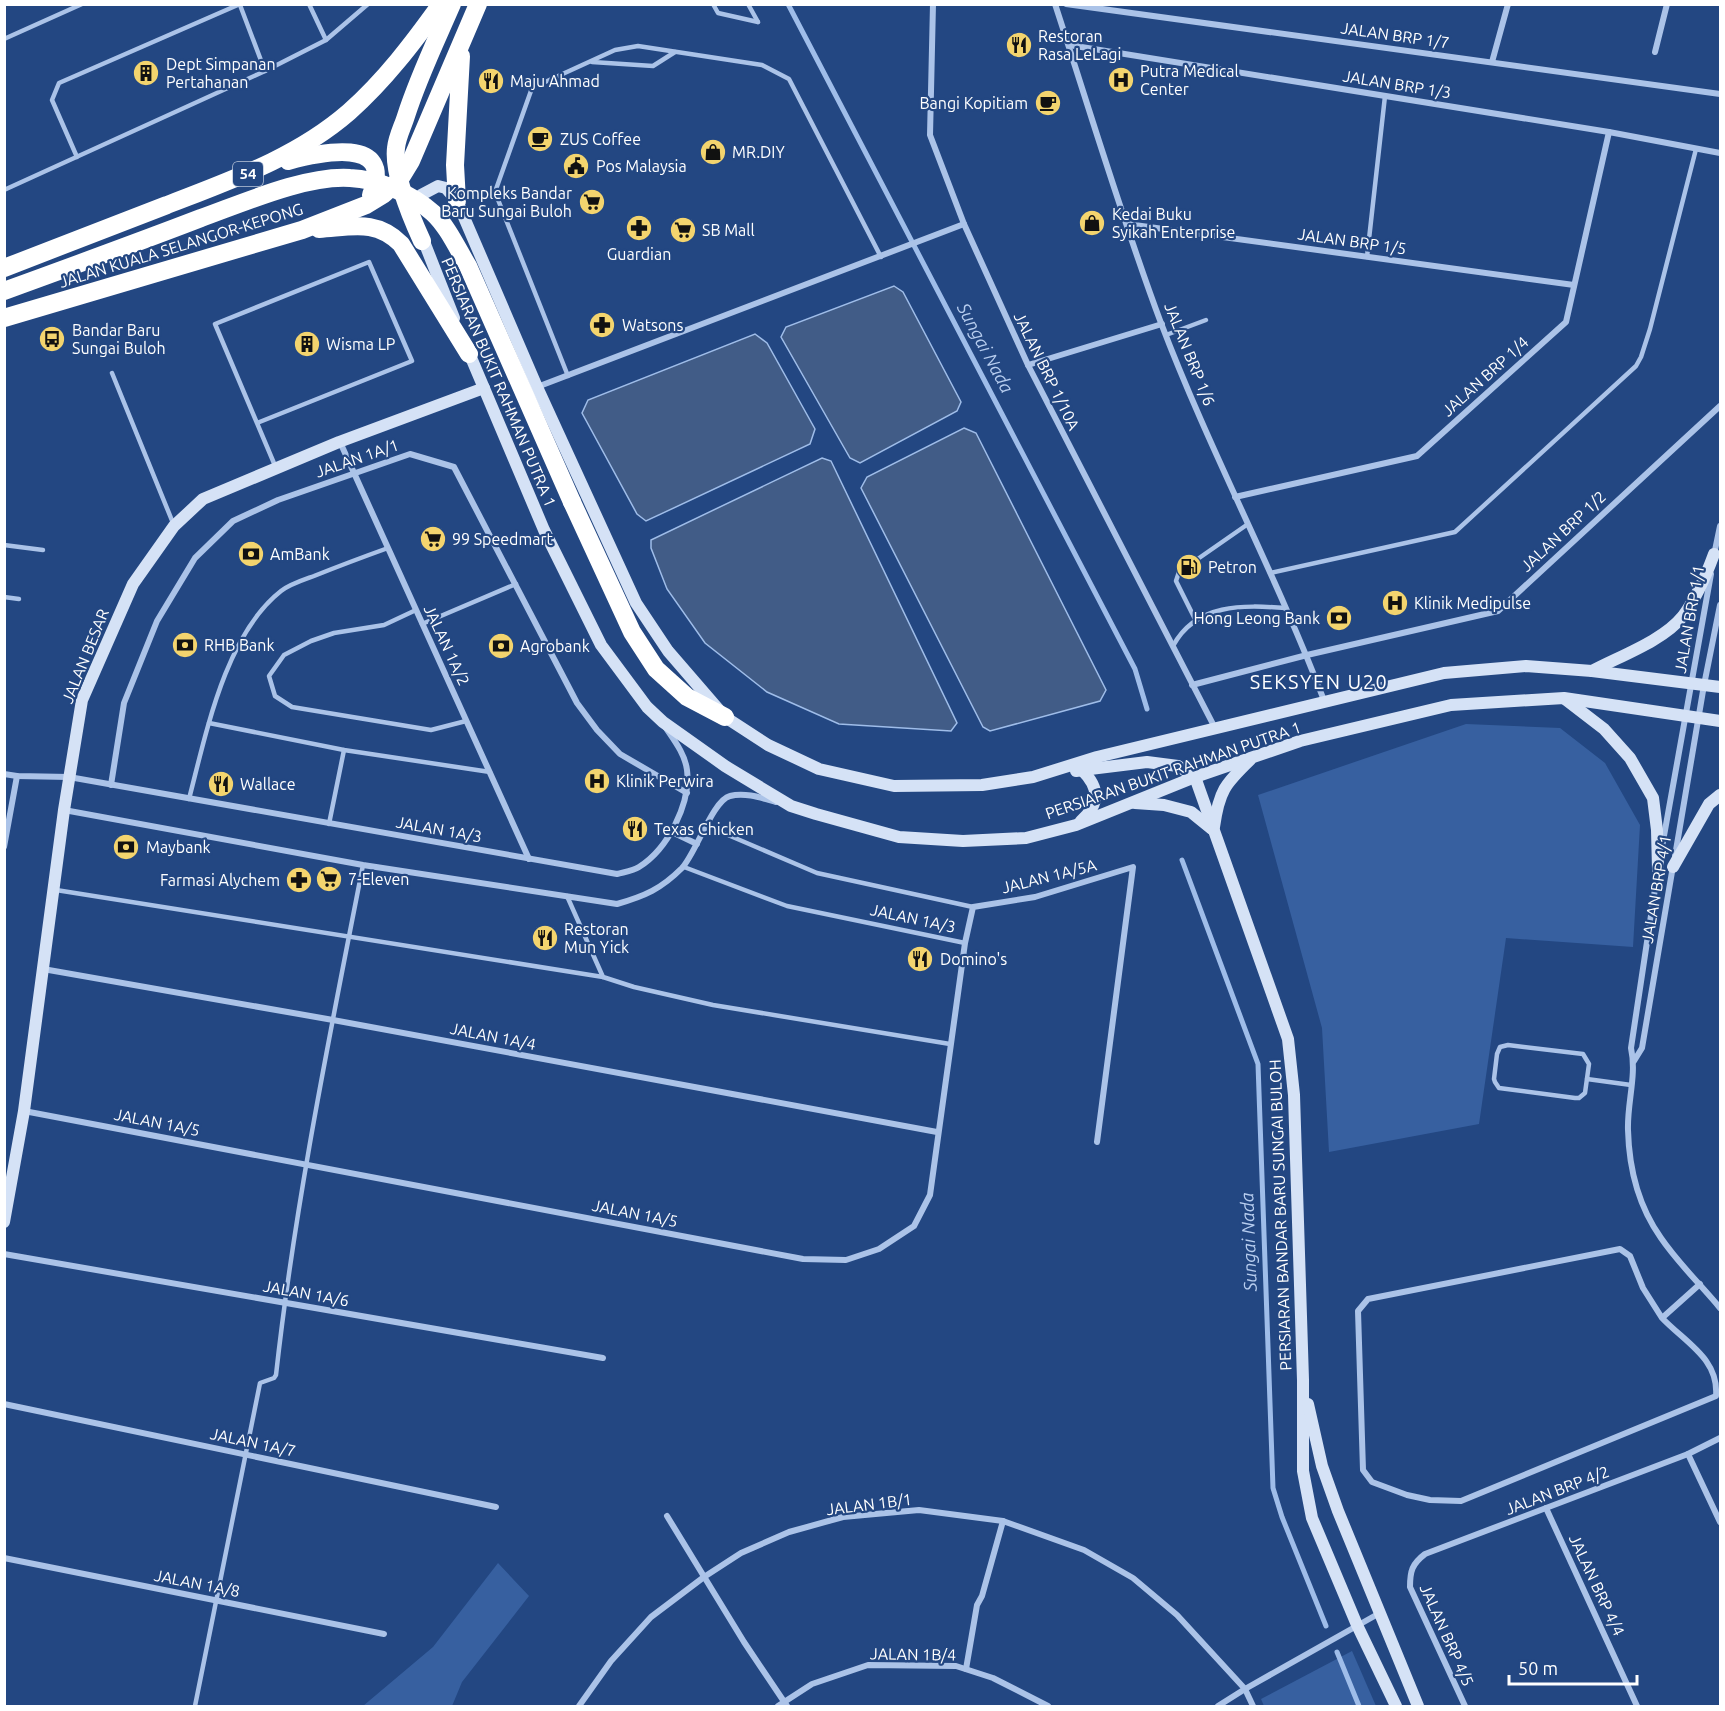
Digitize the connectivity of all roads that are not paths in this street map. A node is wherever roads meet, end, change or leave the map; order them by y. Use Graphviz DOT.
graph roads {
  1 [pos="82,4"];
  2 [pos="309,4"];
  3 [pos="368,4"];
  4 [pos="441,4"];
  5 [pos="452,4"];
  6 [pos="478,4"];
  7 [pos="713,4"];
  8 [pos="748,4"];
  9 [pos="933,4"];
  10 [pos="1055,4"];
  11 [pos="1066,4"];
  12 [pos="1508,4"];
  13 [pos="1667,4"];
  14 [pos="240,5"];
  15 [pos="1076,5"];
  16 [pos="4,39"];
  17 [pos="326,40"];
  18 [pos="461,42"];
  19 [pos="1068,45"];
  20 [pos="675,52"];
  21 [pos="1655,52"];
  22 [pos="589,62"];
  23 [pos="1492,62"];
  24 [pos="265,71"];
  25 [pos="1720,94"];
  26 [pos="1385,96"];
  27 [pos="1609,132"];
  28 [pos="1696,148"];
  29 [pos="1720,153"];
  30 [pos="77,157"];
  31 [pos="260,169"];
  32 [pos="400,180"];
  33 [pos="4,190"];
  34 [pos="457,201"];
  35 [pos="366,205"];
  36 [pos="964,224"];
  37 [pos="1127,224"];
  38 [pos="302,230"];
  39 [pos="422,241"];
  40 [pos="1367,256"];
  41 [pos="881,257"];
  42 [pos="4,268"];
  43 [pos="1574,285"];
  44 [pos="4,291"];
  45 [pos="4,318"];
  46 [pos="1206,320"];
  47 [pos="1161,324"];
  48 [pos="1166,335"];
  49 [pos="469,354"];
  50 [pos="1028,365"];
  51 [pos="111,373"];
  52 [pos="568,376"];
  53 [pos="537,387"];
  54 [pos="484,388"];
  55 [pos="1720,406"];
  56 [pos="257,423"];
  57 [pos="339,442"];
  58 [pos="276,468"];
  59 [pos="354,473"];
  60 [pos="1235,497"];
  61 [pos="1248,524"];
  62 [pos="174,526"];
  63 [pos="1720,526"];
  64 [pos="4,545"];
  65 [pos="388,548"];
  66 [pos="43,550"];
  67 [pos="1714,554"];
  68 [pos="1270,573"];
  69 [pos="516,585"];
  70 [pos="4,597"];
  71 [pos="19,599"];
  72 [pos="1720,605"];
  73 [pos="1286,608"];
  74 [pos="416,610"];
  75 [pos="1195,619"];
  76 [pos="422,624"];
  77 [pos="1173,646"];
  78 [pos="1307,655"];
  79 [pos="1592,671"];
  80 [pos="1698,684"];
  81 [pos="1192,685"];
  82 [pos="1720,687"];
  83 [pos="1564,698"];
  84 [pos="1325,703"];
  85 [pos="1686,716"];
  86 [pos="725,717"];
  87 [pos="1699,718"];
  88 [pos="466,721"];
  89 [pos="1720,721"];
  90 [pos="663,722"];
  91 [pos="209,723"];
  92 [pos="1215,728"];
  93 [pos="344,750"];
  94 [pos="1253,757"];
  95 [pos="1082,770"];
  96 [pos="490,772"];
  97 [pos="4,774"];
  98 [pos="17,776"];
  99 [pos="69,777"];
  100 [pos="1033,777"];
  101 [pos="1195,777"];
  102 [pos="111,785"];
  103 [pos="687,793"];
  104 [pos="1720,795"];
  105 [pos="189,799"];
  106 [pos="1130,803"];
  107 [pos="791,806"];
  108 [pos="64,810"];
  109 [pos="329,824"];
  110 [pos="1076,825"];
  111 [pos="707,826"];
  112 [pos="1213,830"];
  113 [pos="672,832"];
  114 [pos="697,844"];
  115 [pos="4,847"];
  116 [pos="529,859"];
  117 [pos="363,865"];
  118 [pos="684,867"];
  119 [pos="1673,867"];
  120 [pos="1658,869"];
  121 [pos="53,889"];
  122 [pos="567,896"];
  123 [pos="973,907"];
  124 [pos="349,936"];
  125 [pos="965,943"];
  126 [pos="43,969"];
  127 [pos="603,977"];
  128 [pos="333,1020"];
  129 [pos="950,1044"];
  130 [pos="1634,1061"];
  131 [pos="1587,1079"];
  132 [pos="1631,1085"];
  133 [pos="24,1111"];
  134 [pos="937,1132"];
  135 [pos="1097,1142"];
  136 [pos="307,1165"];
  137 [pos="4,1222"];
  138 [pos="4,1254"];
  139 [pos="1700,1284"];
  140 [pos="284,1303"];
  141 [pos="1720,1308"];
  142 [pos="1662,1318"];
  143 [pos="603,1358"];
  144 [pos="1303,1380"];
  145 [pos="4,1404"];
  146 [pos="1720,1438"];
  147 [pos="1688,1454"];
  148 [pos="245,1455"];
  149 [pos="496,1507"];
  150 [pos="1546,1508"];
  151 [pos="667,1516"];
  152 [pos="1003,1521"];
  153 [pos="1720,1522"];
  154 [pos="4,1558"];
  155 [pos="1410,1573"];
  156 [pos="704,1577"];
  157 [pos="216,1601"];
  158 [pos="1378,1614"];
  159 [pos="1357,1626"];
  160 [pos="384,1634"];
  161 [pos="966,1669"];
  162 [pos="1245,1689"];
  163 [pos="786,1704"];
  164 [pos="195,1707"];
  165 [pos="579,1707"];
  166 [pos="778,1707"];
  167 [pos="1048,1707"];
  168 [pos="1218,1707"];
  169 [pos="1253,1707"];
  170 [pos="1396,1707"];
  171 [pos="1418,1707"];
  172 [pos="1465,1707"];
  173 [pos="1637,1707"];
  1 -- 16 [label="lane"];
  2 -- 17 [label="lane"];
  3 -- 17 [label="lane"];
  4 -- 31 [label="highway, 54"];
  5 -- 32 [label="highway"];
  6 -- 18 [label="highway"];
  7 -- 8 [label="lane"];
  9 -- 36 [label="street, JALAN BRP 1/10A"];
  10 -- 19 [label="street, JALAN BRP 1/6"];
  11 -- 15 [label="street, JALAN BRP 1/7"];
  12 -- 23 [label="street"];
  13 -- 21 [label="street"];
  14 -- 24 [label="lane"];
  14 -- 30 [label="lane"];
  15 -- 23 [label="street, JALAN BRP 1/7"];
  17 -- 24 [label="lane"];
  18 -- 32 [label="highway"];
  18 -- 34 [label="highway"];
  19 -- 26 [label="street, JALAN BRP 1/3"];
  19 -- 37 [label="street, JALAN BRP 1/6"];
  20 -- 22 [label="lane"];
  20 -- 22 [label="lane"];
  20 -- 41 [label="lane"];
  22 -- 52 [label="lane"];
  23 -- 25 [label="street, JALAN BRP 1/7"];
  24 -- 30 [label="lane"];
  26 -- 27 [label="street, JALAN BRP 1/3"];
  26 -- 40 [label="lane"];
  27 -- 28 [label="street, JALAN BRP 1/3"];
  27 -- 43 [label="street, JALAN BRP 1/4"];
  28 -- 29 [label="street, JALAN BRP 1/3"];
  28 -- 68 [label="lane"];
  30 -- 33 [label="lane"];
  31 -- 35 [label="highway"];
  31 -- 42 [label="highway, 54"];
  32 -- 35 [label="highway, JALAN KUALA SELANGOR-KEPONG"];
  32 -- 39 [label="highway"];
  34 -- 39 [label="main road, PERSIARAN BUKIT RAHMAN PUTRA 1"];
  34 -- 53 [label="main road, PERSIARAN BUKIT RAHMAN PUTRA 1"];
  35 -- 38 [label="highway, JALAN KUALA SELANGOR-KEPONG"];
  36 -- 41 [label="street"];
  36 -- 50 [label="street, JALAN BRP 1/10A"];
  37 -- 40 [label="street, JALAN BRP 1/5"];
  37 -- 47 [label="street, JALAN BRP 1/6"];
  38 -- 45 [label="highway, JALAN KUALA SELANGOR-KEPONG"];
  38 -- 49 [label="highway"];
  39 -- 49 [label="main road, PERSIARAN BUKIT RAHMAN PUTRA 1"];
  40 -- 43 [label="street, JALAN BRP 1/5"];
  41 -- 52 [label="street"];
  43 -- 60 [label="street, JALAN BRP 1/4"];
  44 -- 86 [label="highway, bridge"];
  46 -- 48 [label="lane"];
  47 -- 48 [label="street, JALAN BRP 1/6"];
  47 -- 50 [label="street"];
  48 -- 60 [label="street, JALAN BRP 1/6"];
  49 -- 54 [label="main road, PERSIARAN BUKIT RAHMAN PUTRA 1"];
  50 -- 77 [label="street, JALAN BRP 1/10A"];
  51 -- 62 [label="lane"];
  52 -- 53 [label="street"];
  53 -- 86 [label="main road, PERSIARAN BUKIT RAHMAN PUTRA 1"];
  54 -- 57 [label="main road, JALAN BESAR"];
  54 -- 90 [label="main road, PERSIARAN BUKIT RAHMAN PUTRA 1"];
  55 -- 78 [label="street, JALAN BRP 1/2"];
  56 -- 56 [label="lane"];
  56 -- 58 [label="lane"];
  57 -- 58 [label="main road, JALAN BESAR"];
  57 -- 59 [label="street, JALAN 1A/2"];
  58 -- 62 [label="main road, JALAN BESAR"];
  59 -- 65 [label="street, JALAN 1A/2"];
  59 -- 69 [label="street, JALAN 1A/1"];
  59 -- 102 [label="street, JALAN 1A/1"];
  60 -- 61 [label="street, JALAN BRP 1/6"];
  61 -- 68 [label="street, JALAN BRP 1/6"];
  61 -- 75 [label="lane"];
  62 -- 99 [label="main road, JALAN BESAR"];
  63 -- 67 [label="street, JALAN BRP 1/1"];
  64 -- 66 [label="lane"];
  65 -- 74 [label="street, JALAN 1A/2"];
  65 -- 91 [label="lane"];
  67 -- 79 [label="main road"];
  67 -- 80 [label="street, JALAN BRP 1/1"];
  68 -- 73 [label="street, JALAN BRP 1/6"];
  69 -- 76 [label="lane"];
  69 -- 103 [label="street, JALAN 1A/1"];
  70 -- 71 [label="lane"];
  72 -- 80 [label="street, JALAN BRP 1/1"];
  73 -- 75 [label="lane"];
  73 -- 78 [label="street, JALAN BRP 1/6"];
  74 -- 76 [label="street, JALAN 1A/2"];
  74 -- 88 [label="lane"];
  75 -- 77 [label="lane"];
  76 -- 88 [label="street, JALAN 1A/2"];
  77 -- 81 [label="street, JALAN BRP 1/10A"];
  78 -- 81 [label="street, JALAN BRP 1/2"];
  78 -- 84 [label="street, JALAN BRP 1/6"];
  79 -- 80 [label="main road, PERSIARAN BUKIT RAHMAN PUTRA 1"];
  79 -- 84 [label="main road, PERSIARAN BUKIT RAHMAN PUTRA 1"];
  80 -- 82 [label="main road, PERSIARAN BUKIT RAHMAN PUTRA 1"];
  80 -- 85 [label="street, JALAN BRP 1/1"];
  80 -- 87 [label="street, JALAN BRP 1/1"];
  81 -- 92 [label="street, JALAN BRP 1/10A"];
  83 -- 85 [label="main road, PERSIARAN BUKIT RAHMAN PUTRA 1"];
  83 -- 94 [label="main road, PERSIARAN BUKIT RAHMAN PUTRA 1"];
  83 -- 120 [label="main road"];
  84 -- 92 [label="main road, PERSIARAN BUKIT RAHMAN PUTRA 1"];
  85 -- 87 [label="main road, PERSIARAN BUKIT RAHMAN PUTRA 1"];
  85 -- 120 [label="street, JALAN BRP 4/1"];
  86 -- 100 [label="main road, PERSIARAN BUKIT RAHMAN PUTRA 1"];
  87 -- 89 [label="main road, PERSIARAN BUKIT RAHMAN PUTRA 1"];
  87 -- 119 [label="street, JALAN BRP 4/1"];
  88 -- 96 [label="street, JALAN 1A/2"];
  90 -- 103 [label="street, JALAN 1A/3"];
  90 -- 107 [label="main road, PERSIARAN BUKIT RAHMAN PUTRA 1"];
  91 -- 93 [label="lane"];
  91 -- 105 [label="lane"];
  92 -- 100 [label="main road, PERSIARAN BUKIT RAHMAN PUTRA 1"];
  93 -- 96 [label="lane"];
  93 -- 109 [label="lane"];
  94 -- 101 [label="main road, PERSIARAN BUKIT RAHMAN PUTRA 1"];
  94 -- 112 [label="main road"];
  95 -- 100 [label="main road"];
  95 -- 101 [label="main road"];
  95 -- 110 [label="main road"];
  96 -- 116 [label="street, JALAN 1A/2"];
  97 -- 98 [label="street, JALAN 1A/3"];
  98 -- 99 [label="street, JALAN 1A/3"];
  98 -- 115 [label="street"];
  99 -- 102 [label="street, JALAN 1A/3"];
  99 -- 108 [label="main road, JALAN BESAR"];
  101 -- 106 [label="main road, PERSIARAN BUKIT RAHMAN PUTRA 1"];
  101 -- 112 [label="main road, PERSIARAN BANDAR BARU SUNGAI BULOH"];
  102 -- 105 [label="street, JALAN 1A/3"];
  103 -- 113 [label="street, JALAN 1A/3"];
  104 -- 119 [label="main road"];
  105 -- 109 [label="street, JALAN 1A/3"];
  106 -- 110 [label="main road, PERSIARAN BUKIT RAHMAN PUTRA 1"];
  106 -- 112 [label="main road"];
  107 -- 110 [label="main road, PERSIARAN BUKIT RAHMAN PUTRA 1"];
  107 -- 111 [label="street"];
  108 -- 117 [label="street"];
  108 -- 121 [label="main road, JALAN BESAR"];
  109 -- 116 [label="street, JALAN 1A/3"];
  111 -- 114 [label="street"];
  111 -- 123 [label="lane, JALAN 1A/5A"];
  112 -- 144 [label="main road, PERSIARAN BANDAR BARU SUNGAI BULOH"];
  113 -- 114 [label="street"];
  113 -- 116 [label="street, JALAN 1A/3"];
  114 -- 118 [label="street"];
  117 -- 122 [label="street"];
  117 -- 124 [label="lane"];
  118 -- 122 [label="street"];
  118 -- 125 [label="lane, JALAN 1A/3"];
  119 -- 130 [label="street, JALAN BRP 4/1"];
  120 -- 130 [label="street, JALAN BRP 4/1"];
  121 -- 124 [label="lane"];
  121 -- 126 [label="main road, JALAN BESAR"];
  122 -- 127 [label="lane"];
  123 -- 125 [label="street, JALAN 1A/5"];
  123 -- 135 [label="street, JALAN 1A/5A"];
  124 -- 127 [label="lane"];
  124 -- 128 [label="lane"];
  125 -- 129 [label="street, JALAN 1A/5"];
  126 -- 128 [label="street, JALAN 1A/4"];
  126 -- 133 [label="main road, JALAN BESAR"];
  127 -- 129 [label="lane"];
  128 -- 134 [label="street, JALAN 1A/4"];
  128 -- 136 [label="lane"];
  129 -- 134 [label="street, JALAN 1A/5"];
  130 -- 132 [label="street, JALAN BRP 4/1"];
  131 -- 131 [label="lane"];
  131 -- 132 [label="lane"];
  132 -- 139 [label="street, JALAN BRP 4/1"];
  133 -- 136 [label="street, JALAN 1A/5"];
  133 -- 137 [label="main road, JALAN BESAR"];
  134 -- 136 [label="street, JALAN 1A/5"];
  136 -- 140 [label="lane"];
  138 -- 140 [label="street, JALAN 1A/6"];
  139 -- 141 [label="street, JALAN BRP 4/1"];
  139 -- 142 [label="street"];
  140 -- 143 [label="street, JALAN 1A/6"];
  140 -- 148 [label="lane"];
  142 -- 142 [label="street"];
  144 -- 158 [label="main road"];
  144 -- 159 [label="main road"];
  145 -- 148 [label="street, JALAN 1A/7"];
  146 -- 147 [label="street, JALAN BRP 4/2"];
  147 -- 150 [label="street, JALAN BRP 4/2"];
  147 -- 153 [label="street"];
  148 -- 149 [label="street, JALAN 1A/7"];
  148 -- 157 [label="lane"];
  150 -- 155 [label="street, JALAN BRP 4/2"];
  150 -- 173 [label="street, JALAN BRP 4/4"];
  151 -- 156 [label="street"];
  152 -- 156 [label="street, JALAN 1B/1"];
  152 -- 161 [label="street"];
  152 -- 162 [label="street, JALAN 1B/1"];
  154 -- 157 [label="street, JALAN 1A/8"];
  155 -- 172 [label="street, JALAN BRP 4/5"];
  156 -- 163 [label="street"];
  156 -- 165 [label="street, JALAN 1B/1"];
  157 -- 160 [label="street, JALAN 1A/8"];
  157 -- 164 [label="lane"];
  158 -- 159 [label="street"];
  158 -- 171 [label="main road"];
  159 -- 162 [label="street"];
  159 -- 170 [label="main road"];
  161 -- 163 [label="street, JALAN 1B/4"];
  161 -- 167 [label="street, JALAN 1B/4"];
  162 -- 168 [label="street"];
  162 -- 169 [label="street, JALAN 1B/1"];
  163 -- 166 [label="street, JALAN 1B/4"];
}
